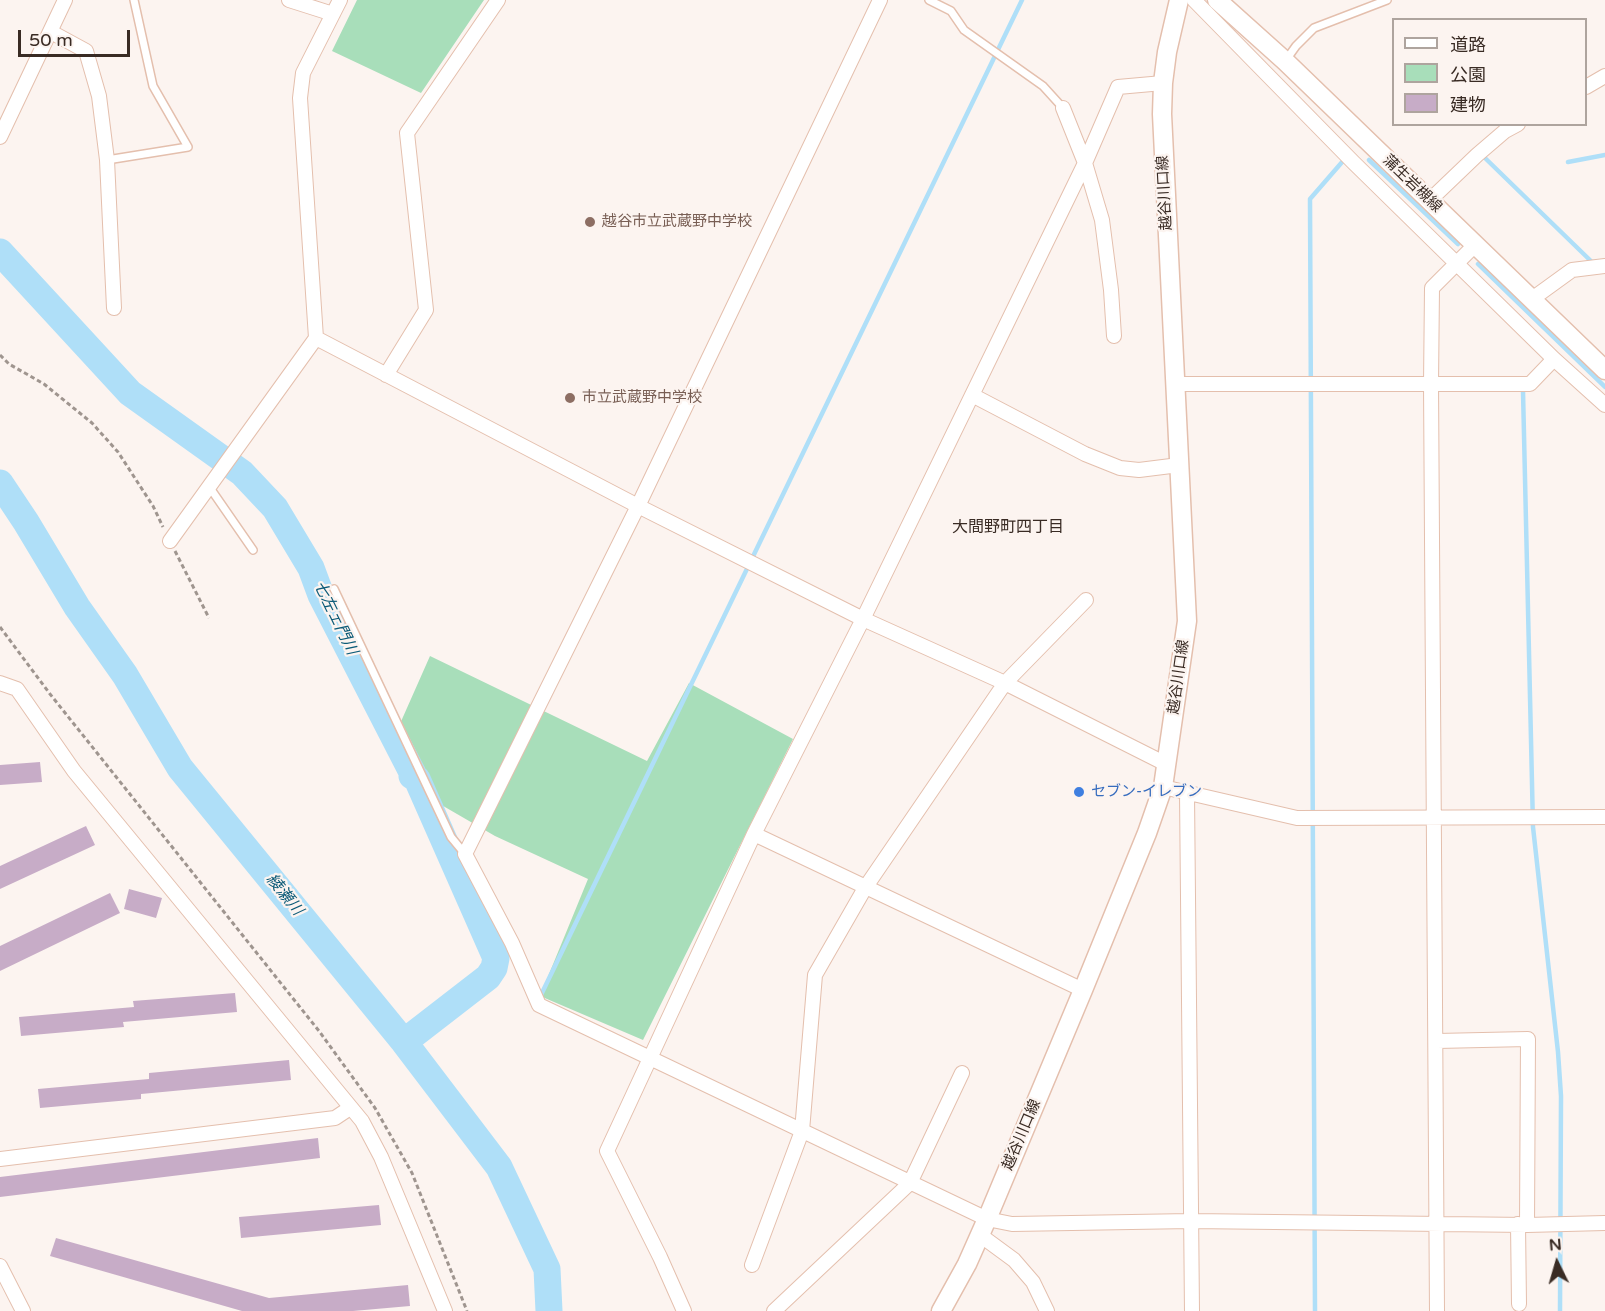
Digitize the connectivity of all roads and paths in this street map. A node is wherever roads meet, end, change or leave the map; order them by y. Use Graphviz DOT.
graph roads {
  1 [pos="65,0"];
  2 [pos="134,0"];
  3 [pos="289,0"];
  4 [pos="340,0"];
  5 [pos="498,0"];
  6 [pos="880,0"];
  7 [pos="928,0"];
  8 [pos="1179,0"];
  9 [pos="1194,0"];
  10 [pos="1217,0"];
  11 [pos="1387,0"];
  12 [pos="333,14"];
  13 [pos="51,32"];
  14 [pos="1285,61"];
  15 [pos="1605,76"];
  16 [pos="1163,83"];
  17 [pos="1587,86"];
  18 [pos="1064,108"];
  19 [pos="1514,126"];
  20 [pos="0,137"];
  21 [pos="107,160"];
  22 [pos="1085,163"];
  23 [pos="1430,200"];
  24 [pos="1476,244"];
  25 [pos="1457,263"];
  26 [pos="1605,266"];
  27 [pos="1532,299"];
  28 [pos="114,308"];
  29 [pos="1114,336"];
  30 [pos="316,338"];
  31 [pos="0,355"];
  32 [pos="1554,359"];
  33 [pos="1605,370"];
  34 [pos="386,375"];
  35 [pos="1176,384"];
  36 [pos="1431,384"];
  37 [pos="972,395"];
  38 [pos="1605,405"];
  39 [pos="1179,465"];
  40 [pos="208,485"];
  41 [pos="638,506"];
  42 [pos="170,541"];
  43 [pos="253,550"];
  44 [pos="334,589"];
  45 [pos="1086,600"];
  46 [pos="209,618"];
  47 [pos="863,619"];
  48 [pos="0,627"];
  49 [pos="0,683"];
  50 [pos="1005,683"];
  51 [pos="1166,764"];
  52 [pos="1163,787"];
  53 [pos="1187,793"];
  54 [pos="1434,817"];
  55 [pos="1605,817"];
  56 [pos="754,834"];
  57 [pos="465,854"];
  58 [pos="865,888"];
  59 [pos="1083,990"];
  60 [pos="1437,1041"];
  61 [pos="649,1057"];
  62 [pos="962,1073"];
  63 [pos="350,1108"];
  64 [pos="802,1131"];
  65 [pos="0,1159"];
  66 [pos="910,1184"];
  67 [pos="1191,1221"];
  68 [pos="1605,1223"];
  69 [pos="1437,1224"];
  70 [pos="1522,1225"];
  71 [pos="984,1227"];
  72 [pos="752,1265"];
  73 [pos="0,1266"];
  74 [pos="1519,1304"];
  75 [pos="23,1311"];
  76 [pos="445,1311"];
  77 [pos="467,1311"];
  78 [pos="684,1311"];
  79 [pos="774,1311"];
  80 [pos="941,1311"];
  81 [pos="1047,1311"];
  82 [pos="1192,1311"];
  83 [pos="1437,1311"];
  1 -- 13 [label="street"];
  2 -- 21 [label="lane"];
  3 -- 12 [label="street"];
  4 -- 12 [label="street"];
  5 -- 34 [label="street"];
  6 -- 41 [label="street"];
  7 -- 18 [label="lane"];
  8 -- 16 [label="main road, 越谷川口線"];
  9 -- 25 [label="street"];
  10 -- 14 [label="main road, 蒲生岩槻線"];
  11 -- 14 [label="lane"];
  12 -- 30 [label="street"];
  13 -- 20 [label="street"];
  13 -- 21 [label="street"];
  14 -- 23 [label="main road, 蒲生岩槻線"];
  15 -- 17 [label="street"];
  16 -- 22 [label="street"];
  16 -- 35 [label="main road, 越谷川口線"];
  18 -- 22 [label="street"];
  19 -- 23 [label="street"];
  21 -- 28 [label="street"];
  22 -- 29 [label="street"];
  22 -- 37 [label="street"];
  23 -- 24 [label="main road, 蒲生岩槻線"];
  24 -- 25 [label="street"];
  24 -- 27 [label="main road, 蒲生岩槻線"];
  25 -- 32 [label="street"];
  25 -- 36 [label="street"];
  26 -- 27 [label="street"];
  27 -- 33 [label="main road, 蒲生岩槻線"];
  30 -- 34 [label="street"];
  30 -- 40 [label="street"];
  31 -- 42 [label="path"];
  32 -- 36 [label="street"];
  32 -- 38 [label="street"];
  34 -- 41 [label="street"];
  35 -- 36 [label="street"];
  35 -- 39 [label="main road, 越谷川口線"];
  36 -- 54 [label="street"];
  37 -- 39 [label="street"];
  37 -- 47 [label="street"];
  39 -- 51 [label="main road, 越谷川口線"];
  40 -- 42 [label="street"];
  40 -- 43 [label="lane"];
  41 -- 47 [label="street"];
  41 -- 57 [label="street"];
  42 -- 46 [label="path"];
  44 -- 57 [label="lane"];
  45 -- 50 [label="street"];
  47 -- 50 [label="street"];
  47 -- 56 [label="street"];
  48 -- 77 [label="path"];
  49 -- 63 [label="street"];
  50 -- 51 [label="street"];
  50 -- 58 [label="street"];
  51 -- 52 [label="main road, 越谷川口線"];
  52 -- 53 [label="street"];
  52 -- 59 [label="main road, 越谷川口線"];
  53 -- 54 [label="street"];
  53 -- 67 [label="street"];
  54 -- 55 [label="street"];
  54 -- 60 [label="street"];
  56 -- 58 [label="street"];
  56 -- 61 [label="street"];
  57 -- 61 [label="street"];
  58 -- 59 [label="street"];
  58 -- 64 [label="street"];
  59 -- 71 [label="main road, 越谷川口線"];
  60 -- 69 [label="street"];
  60 -- 70 [label="street"];
  61 -- 64 [label="street"];
  61 -- 78 [label="street"];
  62 -- 66 [label="street"];
  63 -- 65 [label="street"];
  63 -- 76 [label="street"];
  64 -- 66 [label="street"];
  64 -- 72 [label="street"];
  66 -- 71 [label="street"];
  66 -- 79 [label="street"];
  67 -- 69 [label="street"];
  67 -- 71 [label="street"];
  67 -- 82 [label="street"];
  68 -- 70 [label="street"];
  69 -- 70 [label="street"];
  69 -- 83 [label="street"];
  70 -- 74 [label="street"];
  71 -- 80 [label="main road, 越谷川口線"];
  71 -- 81 [label="street"];
  73 -- 75 [label="street"];
}
